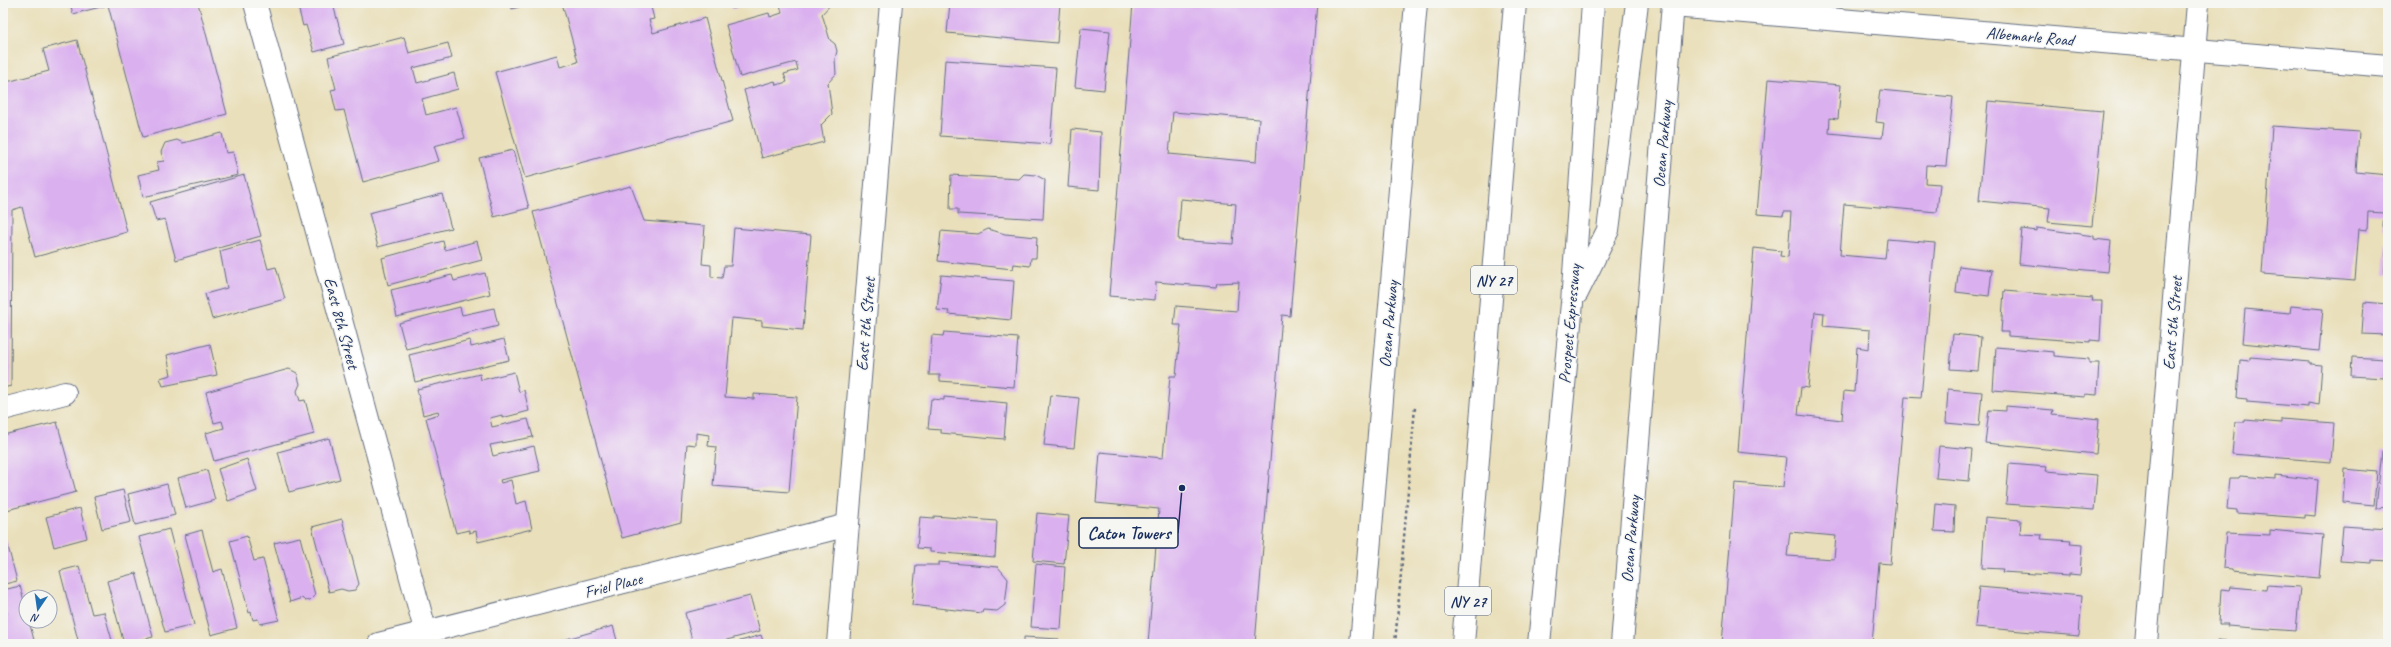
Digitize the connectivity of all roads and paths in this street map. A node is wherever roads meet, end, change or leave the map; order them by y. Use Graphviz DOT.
graph roads {
  1 [pos="255,3"];
  2 [pos="891,3"];
  3 [pos="1416,3"];
  4 [pos="1515,3"];
  5 [pos="1593,3"];
  6 [pos="1637,3"];
  7 [pos="2198,3"];
  8 [pos="1673,4"];
  9 [pos="2194,50"];
  10 [pos="2388,66"];
  11 [pos="1572,304"];
  12 [pos="65,392"];
  13 [pos="3,409"];
  14 [pos="848,525"];
  15 [pos="428,638"];
  16 [pos="379,644"];
  17 [pos="838,644"];
  18 [pos="1361,644"];
  19 [pos="1464,644"];
  20 [pos="1539,644"];
  21 [pos="1622,644"];
  22 [pos="2146,644"];
  1 -- 15 [label="main road, East 8th Street"];
  2 -- 14 [label="main road, East 7th Street"];
  3 -- 18 [label="main road, Ocean Parkway"];
  4 -- 19 [label="main road, NY 27"];
  5 -- 11 [label="main road, Prospect Expressway"];
  6 -- 11 [label="main road"];
  7 -- 9 [label="main road, East 5th Street"];
  8 -- 9 [label="main road, Albemarle Road"];
  8 -- 21 [label="main road, Ocean Parkway"];
  9 -- 10 [label="main road, Albemarle Road"];
  9 -- 22 [label="main road, East 5th Street"];
  11 -- 20 [label="main road, Prospect Expressway"];
  12 -- 13 [label="main road"];
  14 -- 15 [label="main road, Friel Place"];
  14 -- 17 [label="main road, East 7th Street"];
  15 -- 16 [label="main road, Friel Place"];
}
